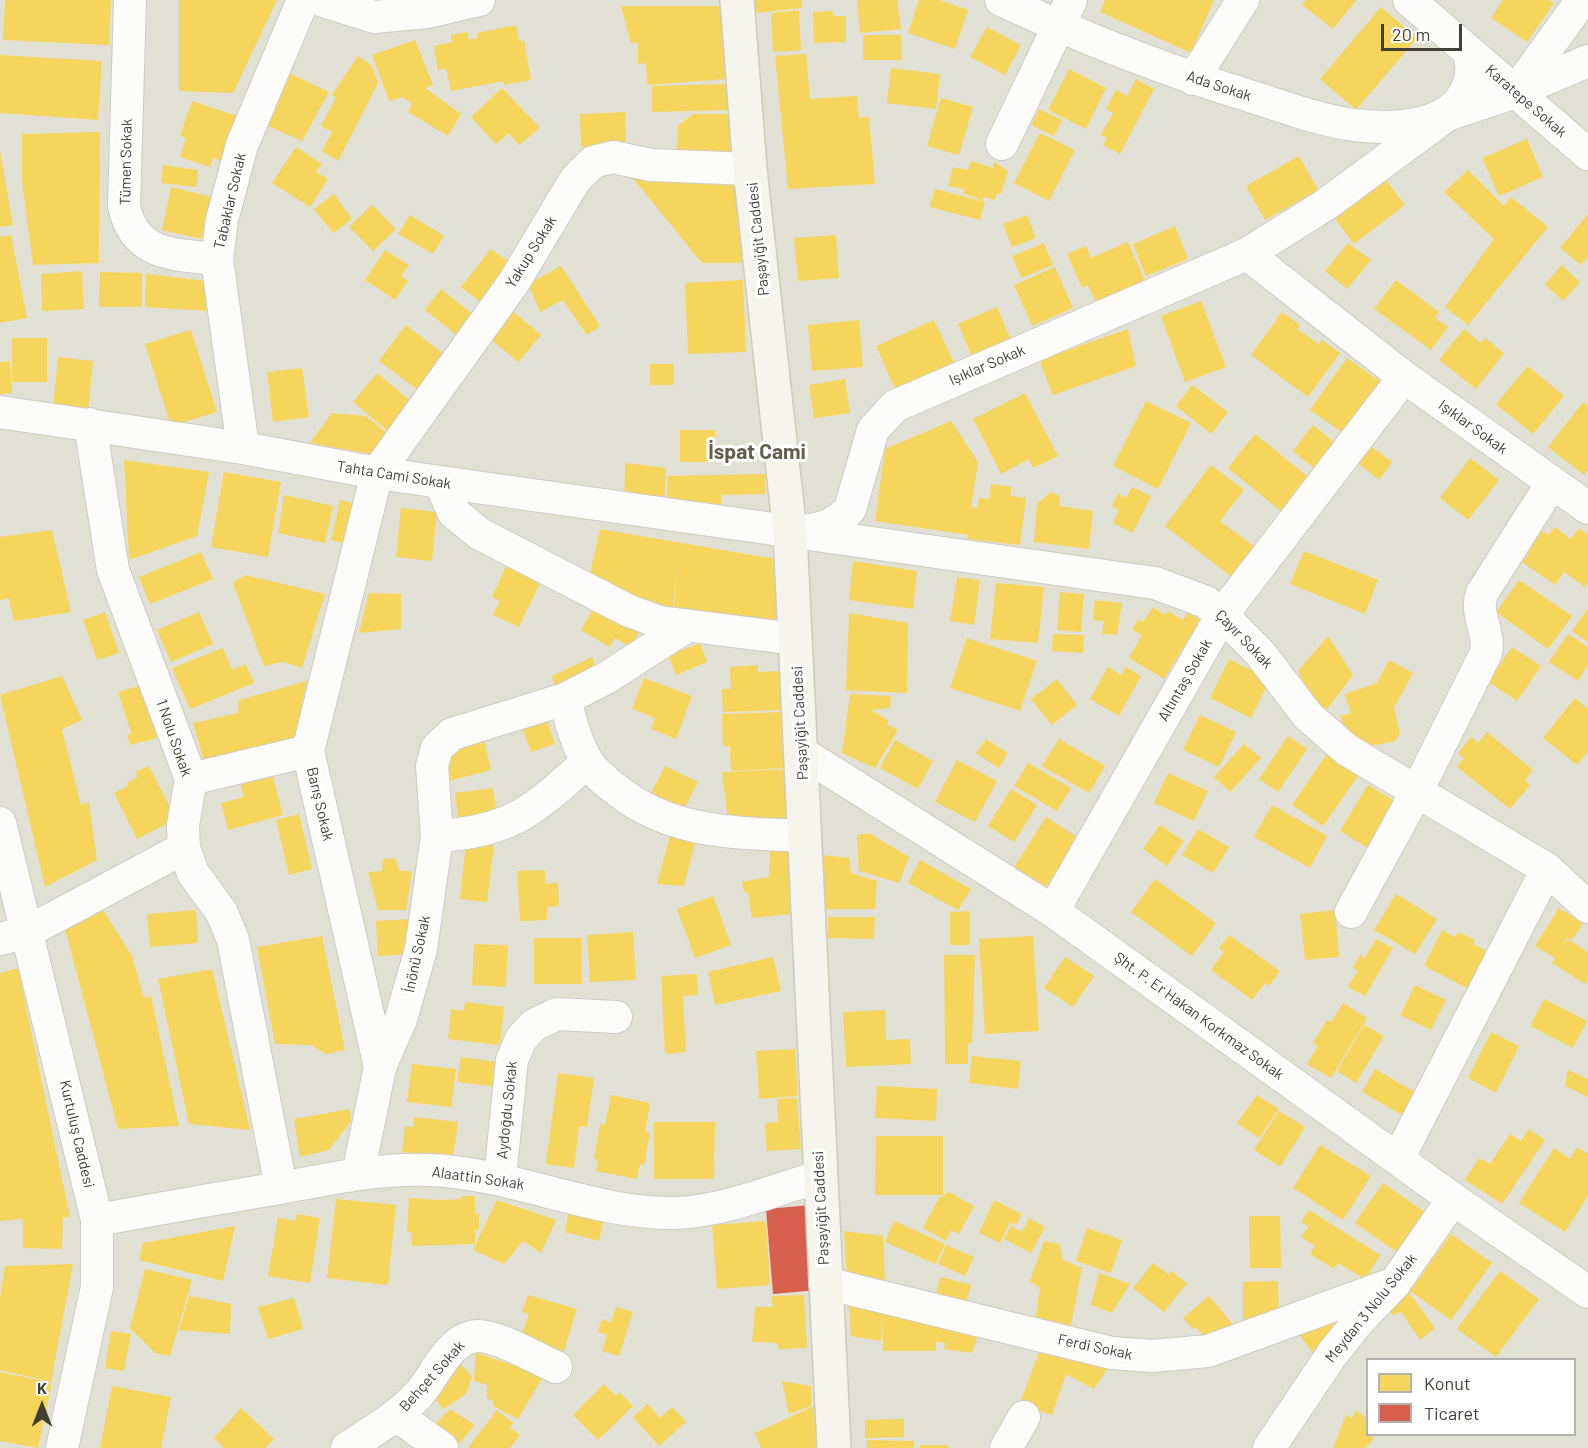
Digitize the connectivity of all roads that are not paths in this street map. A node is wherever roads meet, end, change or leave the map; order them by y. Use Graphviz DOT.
graph roads {
  1 [pos="130,0"];
  2 [pos="303,0"];
  3 [pos="320,0"];
  4 [pos="479,0"];
  5 [pos="737,0"];
  6 [pos="1001,0"];
  7 [pos="1243,0"];
  8 [pos="1409,0"];
  9 [pos="1582,0"];
  10 [pos="1065,13"];
  11 [pos="1469,52"];
  12 [pos="1588,60"];
  13 [pos="1193,79"];
  14 [pos="1515,92"];
  15 [pos="1446,115"];
  16 [pos="1002,144"];
  17 [pos="1588,154"];
  18 [pos="750,169"];
  19 [pos="1247,254"];
  20 [pos="217,259"];
  21 [pos="1404,377"];
  22 [pos="0,412"];
  23 [pos="90,424"];
  24 [pos="243,448"];
  25 [pos="377,473"];
  26 [pos="440,482"];
  27 [pos="1552,483"];
  28 [pos="1588,508"];
  29 [pos="790,533"];
  30 [pos="1222,615"];
  31 [pos="687,626"];
  32 [pos="795,639"];
  33 [pos="565,699"];
  34 [pos="308,751"];
  35 [pos="802,753"];
  36 [pos="587,762"];
  37 [pos="191,779"];
  38 [pos="1416,793"];
  39 [pos="0,823"];
  40 [pos="437,836"];
  41 [pos="805,836"];
  42 [pos="184,848"];
  43 [pos="1547,869"];
  44 [pos="1588,907"];
  45 [pos="1053,911"];
  46 [pos="1351,912"];
  47 [pos="14,936"];
  48 [pos="616,1017"];
  49 [pos="380,1067"];
  50 [pos="1398,1160"];
  51 [pos="358,1174"];
  52 [pos="819,1177"];
  53 [pos="500,1178"];
  54 [pos="281,1187"];
  55 [pos="1453,1199"];
  56 [pos="97,1220"];
  57 [pos="825,1283"];
  58 [pos="1395,1283"];
  59 [pos="1588,1292"];
  60 [pos="556,1367"];
  61 [pos="396,1415"];
  62 [pos="1024,1417"];
  63 [pos="62,1448"];
  64 [pos="347,1448"];
  65 [pos="442,1448"];
  66 [pos="834,1448"];
  67 [pos="1006,1448"];
  68 [pos="1269,1448"];
  1 -- 20 [label="street, Tümen Sokak"];
  2 -- 20 [label="street, Tabaklar Sokak"];
  3 -- 4 [label="street"];
  5 -- 18 [label="main road, Paşayiğit Caddesi"];
  6 -- 10 [label="street, Ada Sokak"];
  7 -- 13 [label="street"];
  8 -- 11 [label="street, Karatepe Sokak"];
  9 -- 14 [label="street"];
  10 -- 13 [label="street, Ada Sokak"];
  10 -- 16 [label="street"];
  11 -- 14 [label="street, Karatepe Sokak"];
  11 -- 15 [label="street"];
  12 -- 14 [label="street, Işıklar Sokak"];
  13 -- 15 [label="street, Ada Sokak"];
  14 -- 15 [label="street, Işıklar Sokak"];
  14 -- 17 [label="street, Karatepe Sokak"];
  15 -- 19 [label="street, Işıklar Sokak"];
  18 -- 25 [label="street, Yakup Sokak"];
  18 -- 29 [label="main road, Paşayiğit Caddesi"];
  19 -- 21 [label="street, Işıklar Sokak"];
  19 -- 29 [label="street, Işıklar Sokak"];
  20 -- 24 [label="street, Tabaklar Sokak"];
  21 -- 27 [label="street, Işıklar Sokak"];
  21 -- 30 [label="street, Altıntaş Sokak"];
  22 -- 23 [label="street, Tahta Cami Sokak"];
  23 -- 24 [label="street, Tahta Cami Sokak"];
  23 -- 37 [label="street, 1 Nolu Sokak"];
  24 -- 25 [label="street, Tahta Cami Sokak"];
  25 -- 26 [label="street, Tahta Cami Sokak"];
  25 -- 34 [label="street, Barış Sokak"];
  26 -- 29 [label="street, Tahta Cami Sokak"];
  26 -- 31 [label="street"];
  27 -- 28 [label="street, Işıklar Sokak"];
  27 -- 38 [label="street"];
  29 -- 30 [label="street, Çayır Sokak"];
  29 -- 32 [label="main road, Paşayiğit Caddesi"];
  30 -- 38 [label="street, Çayır Sokak"];
  30 -- 45 [label="street, Altıntaş Sokak"];
  31 -- 32 [label="street"];
  31 -- 33 [label="street"];
  32 -- 35 [label="main road, Paşayiğit Caddesi"];
  33 -- 36 [label="street"];
  33 -- 40 [label="street, İnönü Sokak"];
  34 -- 37 [label="street"];
  34 -- 49 [label="street, Barış Sokak"];
  35 -- 41 [label="main road, Paşayiğit Caddesi"];
  35 -- 45 [label="street, Şht. P. Er Hakan Korkmaz Sokak"];
  36 -- 40 [label="street"];
  36 -- 41 [label="street"];
  37 -- 42 [label="street, 1 Nolu Sokak"];
  38 -- 43 [label="street, Çayır Sokak"];
  38 -- 46 [label="street"];
  39 -- 47 [label="street, Kurtuluş Caddesi"];
  40 -- 49 [label="street, İnönü Sokak"];
  41 -- 52 [label="main road, Paşayiğit Caddesi"];
  42 -- 47 [label="street"];
  42 -- 54 [label="street, 1 Nolu Sokak"];
  43 -- 44 [label="street, Çayır Sokak"];
  43 -- 50 [label="street"];
  45 -- 50 [label="street, Şht. P. Er Hakan Korkmaz Sokak"];
  47 -- 56 [label="street, Kurtuluş Caddesi"];
  48 -- 53 [label="street, Aydoğdu Sokak"];
  49 -- 51 [label="street"];
  50 -- 55 [label="street, Şht. P. Er Hakan Korkmaz Sokak"];
  51 -- 53 [label="street, Alaattin Sokak"];
  51 -- 54 [label="street, Alaattin Sokak"];
  52 -- 53 [label="street, Alaattin Sokak"];
  52 -- 57 [label="main road, Paşayiğit Caddesi"];
  54 -- 56 [label="street, Alaattin Sokak"];
  55 -- 58 [label="street, Meydan 3 Nolu Sokak"];
  55 -- 59 [label="street, Şht. P. Er Hakan Korkmaz Sokak"];
  56 -- 63 [label="street, Kurtuluş Caddesi"];
  57 -- 58 [label="street, Ferdi Sokak"];
  57 -- 66 [label="main road, Paşayiğit Caddesi"];
  58 -- 68 [label="street, Meydan 3 Nolu Sokak"];
  60 -- 61 [label="street, Behçet Sokak"];
  61 -- 64 [label="street, Behçet Sokak"];
  61 -- 65 [label="street"];
  62 -- 67 [label="street"];
}
